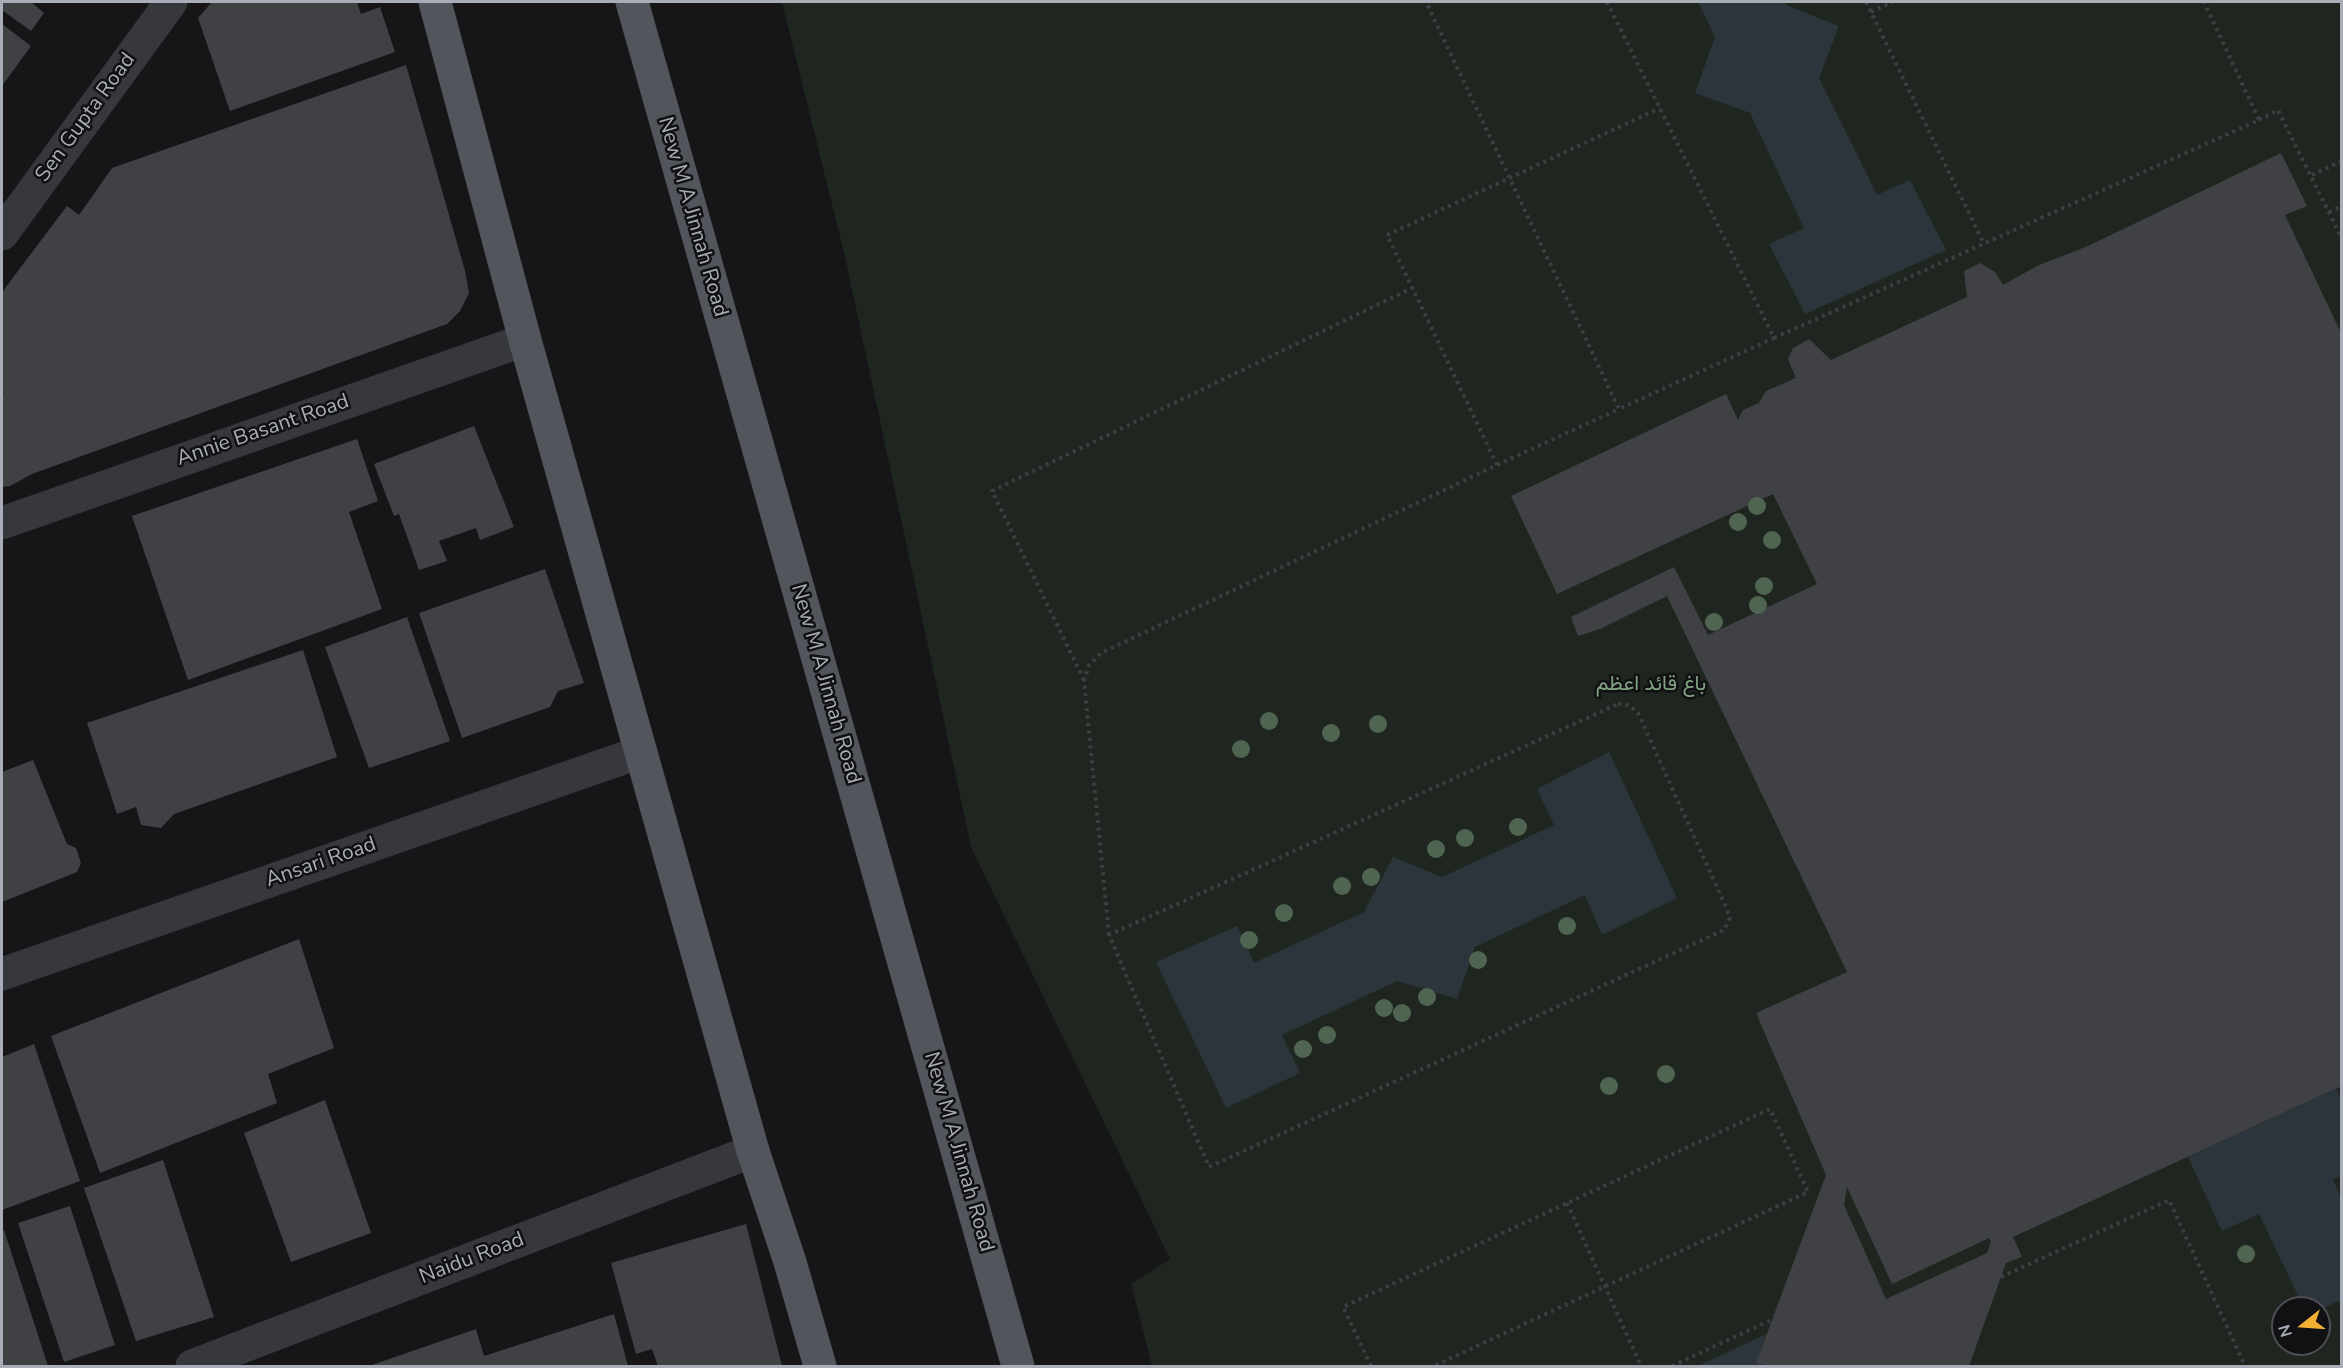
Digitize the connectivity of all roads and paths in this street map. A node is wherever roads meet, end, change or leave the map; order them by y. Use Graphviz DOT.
graph roads {
  1 [pos="171,2"];
  2 [pos="435,2"];
  3 [pos="632,2"];
  4 [pos="1426,2"];
  5 [pos="1607,2"];
  6 [pos="1866,2"];
  7 [pos="1893,2"];
  8 [pos="2204,2"];
  9 [pos="1871,12"];
  10 [pos="1660,108"];
  11 [pos="2259,120"];
  12 [pos="2342,161"];
  13 [pos="2312,175"];
  14 [pos="1510,178"];
  15 [pos="2342,206"];
  16 [pos="2329,212"];
  17 [pos="2,234"];
  18 [pos="2342,239"];
  19 [pos="1984,244"];
  20 [pos="1412,288"];
  21 [pos="1774,338"];
  22 [pos="525,340"];
  23 [pos="1620,408"];
  24 [pos="1497,465"];
  25 [pos="2,523"];
  26 [pos="1084,681"];
  27 [pos="641,752"];
  28 [pos="1109,935"];
  29 [pos="2,974"];
  30 [pos="753,1151"];
  31 [pos="1567,1203"];
  32 [pos="2001,1277"];
  33 [pos="1605,1287"];
  34 [pos="1771,1320"];
  35 [pos="192,1366"];
  36 [pos="820,1366"];
  37 [pos="1018,1366"];
  38 [pos="1371,1366"];
  39 [pos="1434,1366"];
  40 [pos="1641,1366"];
  41 [pos="1672,1366"];
  42 [pos="2245,1366"];
  1 -- 17 [label="street, Sen Gupta Road"];
  2 -- 22 [label="main road"];
  3 -- 37 [label="main road, New M A Jinnah Road"];
  4 -- 14 [label="path"];
  5 -- 10 [label="path"];
  6 -- 9 [label="path"];
  7 -- 9 [label="path"];
  8 -- 11 [label="path"];
  9 -- 19 [label="path"];
  10 -- 14 [label="path"];
  10 -- 21 [label="path"];
  11 -- 13 [label="path"];
  11 -- 19 [label="path"];
  12 -- 13 [label="path"];
  13 -- 16 [label="path"];
  14 -- 20 [label="path"];
  14 -- 23 [label="path"];
  15 -- 16 [label="path"];
  16 -- 18 [label="path"];
  19 -- 21 [label="path"];
  20 -- 24 [label="path"];
  20 -- 26 [label="path"];
  21 -- 23 [label="path"];
  22 -- 25 [label="street, Annie Basant Road"];
  22 -- 27 [label="main road"];
  23 -- 24 [label="path"];
  24 -- 26 [label="path"];
  26 -- 28 [label="path"];
  27 -- 29 [label="street, Ansari Road"];
  27 -- 30 [label="main road"];
  28 -- 28 [label="path"];
  30 -- 35 [label="street, Naidu Road"];
  30 -- 36 [label="main road"];
  31 -- 33 [label="path"];
  31 -- 33 [label="path"];
  31 -- 38 [label="path"];
  32 -- 42 [label="path"];
  33 -- 39 [label="path"];
  33 -- 40 [label="path"];
  34 -- 41 [label="path"];
}
